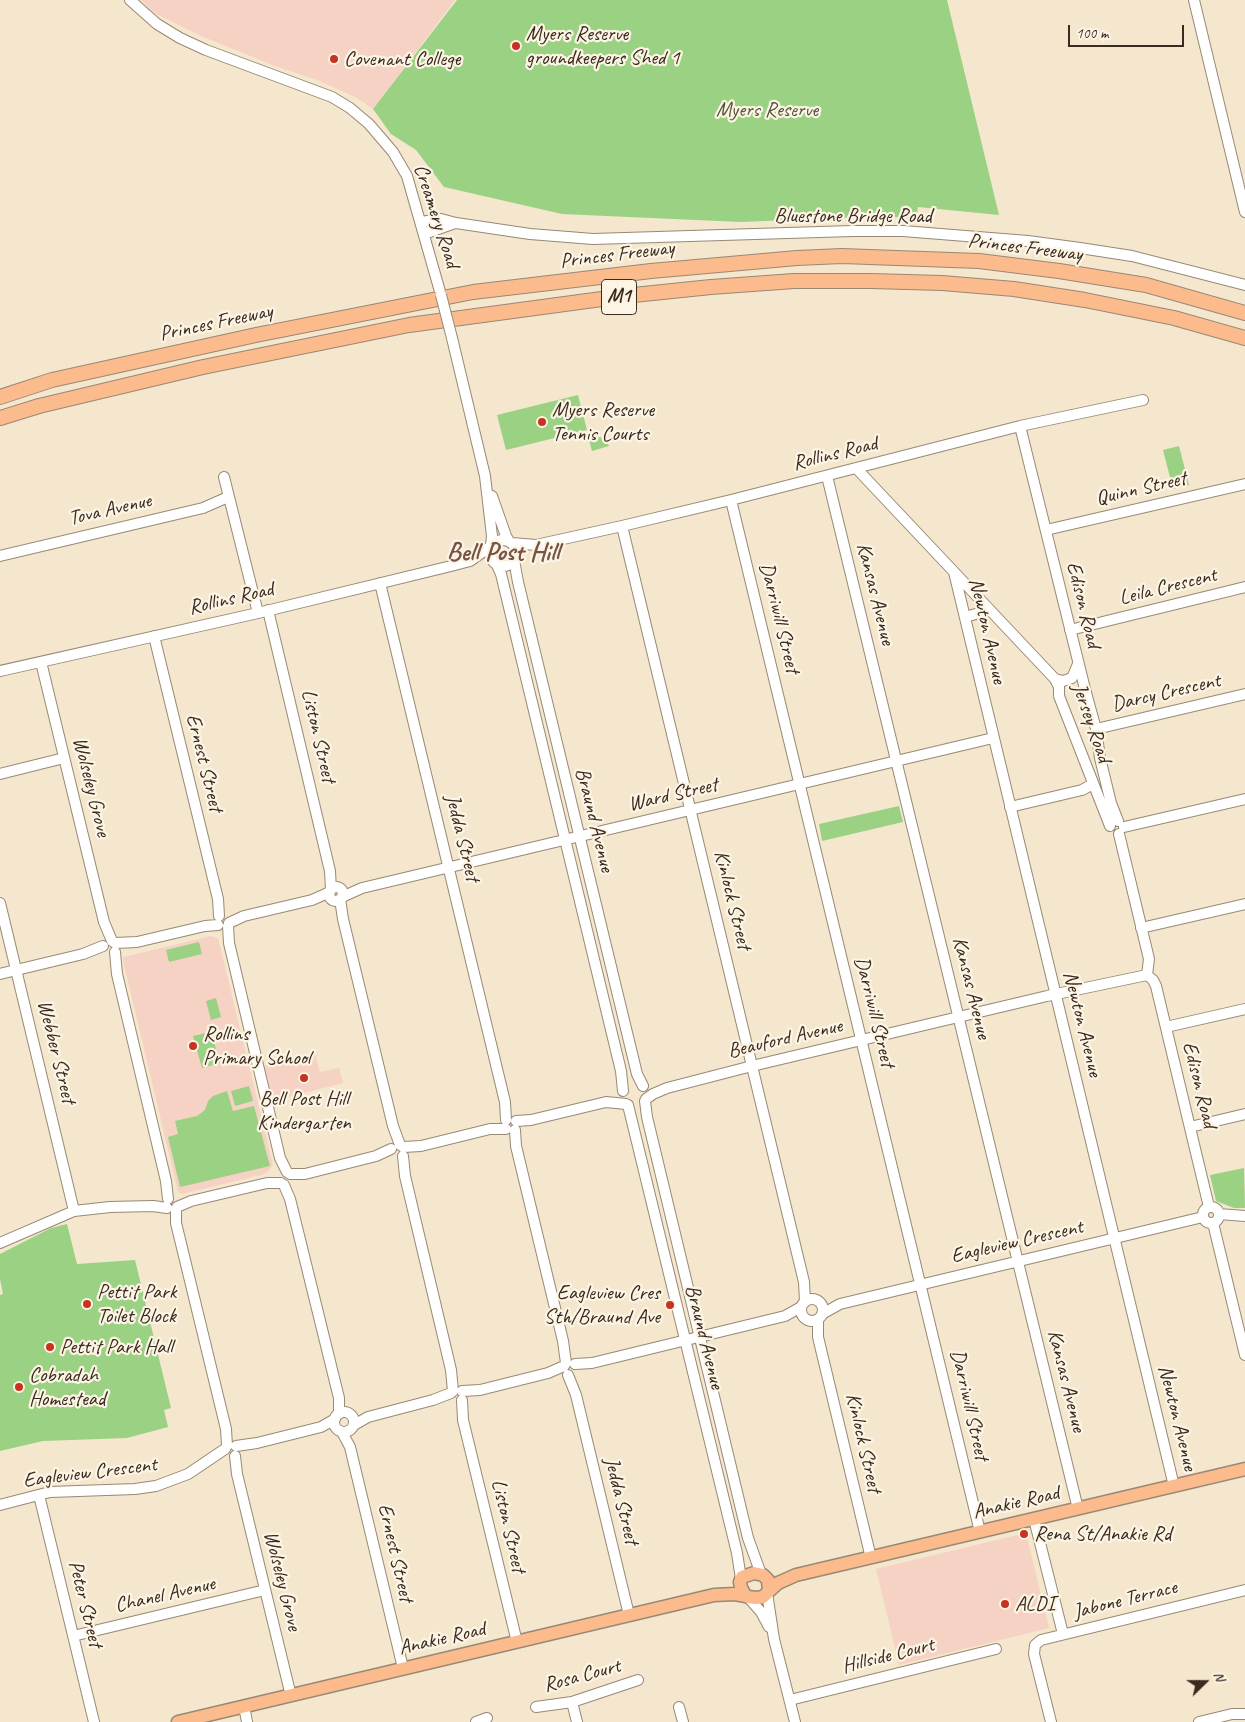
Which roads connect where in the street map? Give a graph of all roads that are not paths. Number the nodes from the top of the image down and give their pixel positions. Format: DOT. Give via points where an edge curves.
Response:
graph roads {
  1 [pos="130,0"];
  2 [pos="1194,0"];
  3 [pos="1245,212"];
  4 [pos="421,222"];
  5 [pos="456,223"];
  6 [pos="424,234"];
  7 [pos="1245,286"];
  8 [pos="1245,313"];
  9 [pos="1245,338"];
  10 [pos="52,380"];
  11 [pos="0,392"];
  12 [pos="0,397"];
  13 [pos="1143,400"];
  14 [pos="0,418"];
  15 [pos="1020,426"];
  16 [pos="856,468"];
  17 [pos="485,476"];
  18 [pos="827,476"];
  19 [pos="224,477"];
  20 [pos="1245,484"];
  21 [pos="228,497"];
  22 [pos="731,500"];
  23 [pos="622,526"];
  24 [pos="1046,530"];
  25 [pos="510,542"];
  26 [pos="491,545"];
  27 [pos="536,545"];
  28 [pos="0,556"];
  29 [pos="515,559"];
  30 [pos="470,561"];
  31 [pos="496,564"];
  32 [pos="954,572"];
  33 [pos="380,583"];
  34 [pos="1245,587"];
  35 [pos="990,610"];
  36 [pos="263,611"];
  37 [pos="965,617"];
  38 [pos="1070,630"];
  39 [pos="154,636"];
  40 [pos="41,662"];
  41 [pos="1078,664"];
  42 [pos="0,671"];
  43 [pos="1062,681"];
  44 [pos="1084,689"];
  45 [pos="1245,694"];
  46 [pos="1096,729"];
  47 [pos="993,738"];
  48 [pos="64,758"];
  49 [pos="896,761"];
  50 [pos="0,774"];
  51 [pos="800,784"];
  52 [pos="1093,784"];
  53 [pos="1245,799"];
  54 [pos="1010,807"];
  55 [pos="691,810"];
  56 [pos="1118,827"];
  57 [pos="579,836"];
  58 [pos="565,840"];
  59 [pos="449,867"];
  60 [pos="336,894"];
  61 [pos="0,903"];
  62 [pos="1245,904"];
  63 [pos="223,921"];
  64 [pos="1141,928"];
  65 [pos="110,948"];
  66 [pos="16,970"];
  67 [pos="0,974"];
  68 [pos="1146,975"];
  69 [pos="1055,994"];
  70 [pos="1245,1008"];
  71 [pos="959,1017"];
  72 [pos="1166,1027"];
  73 [pos="862,1040"];
  74 [pos="752,1066"];
  75 [pos="644,1087"];
  76 [pos="667,1088"];
  77 [pos="623,1091"];
  78 [pos="646,1100"];
  79 [pos="606,1102"];
  80 [pos="627,1105"];
  81 [pos="1245,1114"];
  82 [pos="511,1125"];
  83 [pos="1190,1127"];
  84 [pos="398,1152"];
  85 [pos="285,1178"];
  86 [pos="172,1204"];
  87 [pos="1209,1207"];
  88 [pos="74,1211"];
  89 [pos="1219,1214"];
  90 [pos="1245,1216"];
  91 [pos="1203,1217"];
  92 [pos="1213,1223"];
  93 [pos="1115,1238"];
  94 [pos="0,1243"];
  95 [pos="1018,1262"];
  96 [pos="921,1284"];
  97 [pos="812,1310"];
  98 [pos="1242,1325"];
  99 [pos="700,1338"];
  100 [pos="686,1341"];
  101 [pos="1245,1355"];
  102 [pos="570,1369"];
  103 [pos="457,1396"];
  104 [pos="345,1422"];
  105 [pos="232,1451"];
  106 [pos="1245,1469"];
  107 [pos="735,1484"];
  108 [pos="1174,1486"];
  109 [pos="721,1488"];
  110 [pos="39,1496"];
  111 [pos="0,1504"];
  112 [pos="1078,1509"];
  113 [pos="1034,1519"];
  114 [pos="980,1532"];
  115 [pos="872,1558"];
  116 [pos="762,1574"];
  117 [pos="796,1575"];
  118 [pos="741,1580"];
  119 [pos="265,1590"];
  120 [pos="1245,1590"];
  121 [pos="768,1593"];
  122 [pos="714,1595"];
  123 [pos="746,1596"];
  124 [pos="629,1615"];
  125 [pos="1062,1634"];
  126 [pos="74,1636"];
  127 [pos="774,1640"];
  128 [pos="517,1642"];
  129 [pos="996,1649"];
  130 [pos="404,1668"];
  131 [pos="638,1680"];
  132 [pos="291,1696"];
  133 [pos="790,1700"];
  134 [pos="572,1702"];
  135 [pos="244,1706"];
  136 [pos="536,1707"];
  137 [pos="679,1707"];
  138 [pos="1245,1714"];
  139 [pos="487,1718"];
  140 [pos="94,1722"];
  141 [pos="178,1722"];
  142 [pos="247,1722"];
  143 [pos="476,1722"];
  144 [pos="577,1722"];
  145 [pos="684,1722"];
  146 [pos="795,1722"];
  147 [pos="1051,1722"];
  148 [pos="1199,1722"];
  1 -- 4 [label="street, Creamery Road" via="156,24 180,38 306,86 350,108 396,156 409,183"];
  2 -- 3 [label="street"];
  4 -- 5 [label="street, Bluestone Bridge Road" via="439,219"];
  4 -- 6 [label="street, Creamery Road"];
  5 -- 6 [label="street, Bluestone Bridge Road"];
  5 -- 7 [label="street, Bluestone Bridge Road" via="593,239 903,231 1028,241 1132,256"];
  6 -- 17 [label="street, Creamery Road, bridge"];
  8 -- 10 [label="highway, Princes Freeway / M1" via="1146,285 979,261 852,256 797,258 472,292"];
  9 -- 14 [label="highway, Princes Freeway / M1" via="1148,312 1014,289 871,281 766,283 624,296 409,325 203,367"];
  10 -- 11 [label="highway"];
  10 -- 12 [label="highway, Princes Freeway / M1"];
  13 -- 15 [label="street, Rollins Road"];
  15 -- 16 [label="street, Rollins Road"];
  15 -- 24 [label="street, Edison Road"];
  16 -- 18 [label="street, Rollins Road"];
  16 -- 32 [label="street, Jersey Road"];
  17 -- 25 [label="street, Creamery Road"];
  17 -- 26 [label="street, Creamery Road"];
  18 -- 22 [label="street, Rollins Road"];
  18 -- 49 [label="street, Kansas Avenue"];
  19 -- 21 [label="street, Liston Street"];
  20 -- 24 [label="street, Quinn Street"];
  21 -- 28 [label="street, Tova Avenue" via="203,508"];
  21 -- 36 [label="street, Liston Street"];
  22 -- 23 [label="street, Rollins Road"];
  22 -- 51 [label="street, Darriwill Street"];
  23 -- 27 [label="street, Rollins Road"];
  23 -- 55 [label="street, Kinlock Street"];
  24 -- 38 [label="street, Edison Road"];
  25 -- 26 [label="street" via="501,540"];
  25 -- 27 [label="street, Rollins Road"];
  25 -- 29 [label="street" via="516,550"];
  26 -- 30 [label="street, Rollins Road"];
  26 -- 31 [label="street" via="489,556"];
  27 -- 29 [label="street, Rollins Road"];
  29 -- 31 [label="street" via="508,565"];
  29 -- 57 [label="street, Braund Avenue"];
  30 -- 31 [label="street, Rollins Road"];
  30 -- 33 [label="street, Rollins Road"];
  31 -- 58 [label="street, Braund Avenue"];
  32 -- 35 [label="street, Jersey Road"];
  32 -- 37 [label="street, Newton Avenue"];
  33 -- 36 [label="street, Rollins Road"];
  33 -- 59 [label="street, Jedda Street"];
  34 -- 38 [label="street, Leila Crescent"];
  35 -- 37 [label="street"];
  35 -- 43 [label="street, Jersey Road"];
  36 -- 39 [label="street, Rollins Road"];
  36 -- 60 [label="street, Liston Street"];
  37 -- 47 [label="street, Newton Avenue"];
  38 -- 41 [label="street, Edison Road"];
  39 -- 40 [label="street, Rollins Road"];
  39 -- 63 [label="street, Ernest Street"];
  40 -- 42 [label="street, Rollins Road"];
  40 -- 48 [label="street, Wolseley Grove"];
  41 -- 43 [label="street"];
  41 -- 44 [label="street, Edison Road"];
  43 -- 44 [label="street" via="1080,683"];
  43 -- 52 [label="street, Jersey Road" via="1059,696"];
  44 -- 46 [label="street, Edison Road"];
  45 -- 46 [label="street, Darcy Crescent"];
  46 -- 56 [label="street, Edison Road"];
  47 -- 49 [label="street, Ward Street"];
  47 -- 54 [label="street, Newton Avenue"];
  48 -- 50 [label="street"];
  48 -- 65 [label="street, Wolseley Grove"];
  49 -- 51 [label="street, Ward Street"];
  49 -- 71 [label="street, Kansas Avenue"];
  51 -- 55 [label="street, Ward Street"];
  51 -- 73 [label="street, Darriwill Street"];
  52 -- 54 [label="street" via="1082,790"];
  52 -- 56 [label="street, Jersey Road"];
  53 -- 56 [label="street"];
  54 -- 69 [label="street, Newton Avenue"];
  55 -- 57 [label="street, Ward Street"];
  55 -- 74 [label="street, Kinlock Street"];
  56 -- 64 [label="street, Edison Road"];
  57 -- 58 [label="street, Ward Street"];
  57 -- 75 [label="street, Braund Avenue" via="637,1074"];
  58 -- 59 [label="street, Ward Street"];
  58 -- 77 [label="street, Braund Avenue" via="621,1071"];
  59 -- 60 [label="street, Ward Street"];
  59 -- 82 [label="street, Jedda Street"];
  60 -- 63 [label="street, Ward Street"];
  60 -- 84 [label="street, Liston Street"];
  61 -- 66 [label="street, Webber Street"];
  62 -- 64 [label="street"];
  63 -- 65 [label="street, Ward Street"];
  63 -- 85 [label="street, Ernest Street"];
  64 -- 68 [label="street, Edison Road" via="1149,959"];
  65 -- 66 [label="street, Ward Street"];
  65 -- 86 [label="street, Wolseley Grove"];
  66 -- 67 [label="street, Ward Street"];
  66 -- 88 [label="street, Webber Street"];
  68 -- 69 [label="street, Beauford Avenue"];
  68 -- 72 [label="street, Edison Road" via="1156,986"];
  69 -- 71 [label="street, Beauford Avenue"];
  69 -- 93 [label="street, Newton Avenue"];
  70 -- 72 [label="street"];
  71 -- 73 [label="street, Beauford Avenue"];
  71 -- 95 [label="street, Kansas Avenue"];
  72 -- 83 [label="street, Edison Road"];
  73 -- 74 [label="street, Beauford Avenue"];
  73 -- 96 [label="street, Darriwill Street"];
  74 -- 76 [label="street, Beauford Avenue"];
  74 -- 97 [label="street, Kinlock Street"];
  75 -- 76 [label="street, Beauford Avenue"];
  75 -- 77 [label="street" via="632,1086"];
  75 -- 78 [label="street" via="648,1093"];
  76 -- 78 [label="street, Beauford Avenue"];
  77 -- 79 [label="street"];
  77 -- 80 [label="street" via="621,1099"];
  78 -- 80 [label="street"];
  78 -- 99 [label="street, Braund Avenue" via="647,1117"];
  79 -- 80 [label="street"];
  79 -- 82 [label="street"];
  80 -- 100 [label="street, Braund Avenue"];
  81 -- 83 [label="street"];
  82 -- 84 [label="street"];
  82 -- 102 [label="street, Jedda Street"];
  83 -- 87 [label="street, Edison Road"];
  84 -- 85 [label="street"];
  84 -- 103 [label="street, Liston Street"];
  85 -- 86 [label="street"];
  85 -- 104 [label="street, Ernest Street"];
  86 -- 88 [label="street"];
  86 -- 105 [label="street, Wolseley Grove"];
  87 -- 89 [label="street"];
  87 -- 91 [label="street" via="1203,1212"];
  88 -- 94 [label="street"];
  89 -- 90 [label="street"];
  89 -- 92 [label="street"];
  91 -- 92 [label="street"];
  91 -- 93 [label="street, Eagleview Crescent"];
  92 -- 98 [label="street"];
  93 -- 95 [label="street, Eagleview Crescent"];
  93 -- 108 [label="street, Newton Avenue"];
  95 -- 96 [label="street, Eagleview Crescent"];
  95 -- 112 [label="street, Kansas Avenue"];
  96 -- 97 [label="street, Eagleview Crescent"];
  96 -- 114 [label="street, Darriwill Street"];
  97 -- 99 [label="street, Eagleview Crescent"];
  97 -- 115 [label="street, Kinlock Street"];
  98 -- 101 [label="street"];
  99 -- 100 [label="street, Eagleview Crescent"];
  99 -- 107 [label="street, Braund Avenue"];
  100 -- 102 [label="street, Eagleview Crescent"];
  100 -- 109 [label="street, Braund Avenue"];
  102 -- 103 [label="street, Eagleview Crescent"];
  102 -- 124 [label="street, Jedda Street"];
  103 -- 104 [label="street, Eagleview Crescent"];
  103 -- 128 [label="street, Liston Street"];
  104 -- 105 [label="street, Eagleview Crescent"];
  104 -- 130 [label="street, Ernest Street"];
  105 -- 110 [label="street, Eagleview Crescent" via="156,1486 66,1491"];
  105 -- 119 [label="street, Wolseley Grove"];
  106 -- 108 [label="main road, Anakie Road"];
  107 -- 109 [label="street"];
  107 -- 116 [label="street, Braund Avenue" via="748,1538"];
  108 -- 112 [label="main road, Anakie Road"];
  109 -- 118 [label="street, Braund Avenue"];
  110 -- 111 [label="street, Eagleview Crescent"];
  110 -- 126 [label="street, Peter Street"];
  112 -- 113 [label="main road, Anakie Road"];
  113 -- 114 [label="main road, Anakie Road"];
  113 -- 125 [label="street"];
  114 -- 115 [label="main road, Anakie Road"];
  115 -- 117 [label="main road, Anakie Road"];
  116 -- 117 [label="main road, Anakie Road"];
  116 -- 118 [label="main road" via="748,1574"];
  116 -- 121 [label="main road" via="769,1582"];
  117 -- 121 [label="main road, Anakie Road" via="778,1583"];
  118 -- 122 [label="main road, Anakie Road"];
  118 -- 123 [label="main road"];
  119 -- 126 [label="street, Chanel Avenue"];
  119 -- 132 [label="street, Wolseley Grove"];
  120 -- 125 [label="street, Jabone Terrace"];
  121 -- 123 [label="main road" via="760,1598"];
  121 -- 127 [label="street"];
  122 -- 123 [label="main road, Anakie Road"];
  122 -- 124 [label="main road, Anakie Road"];
  123 -- 127 [label="street" via="763,1615"];
  124 -- 128 [label="main road, Anakie Road"];
  125 -- 147 [label="street, Jabone Terrace" via="1035,1645 1034,1654"];
  126 -- 140 [label="street, Peter Street"];
  127 -- 133 [label="street"];
  128 -- 130 [label="main road, Anakie Road"];
  129 -- 133 [label="street, Hillside Court"];
  130 -- 132 [label="main road, Anakie Road"];
  131 -- 134 [label="street, Rosa Court"];
  132 -- 135 [label="main road, Anakie Road"];
  133 -- 146 [label="street"];
  134 -- 136 [label="street, Rosa Court"];
  134 -- 144 [label="street"];
  135 -- 141 [label="main road, Anakie Road"];
  135 -- 142 [label="street"];
  137 -- 145 [label="street"];
  138 -- 148 [label="street"];
  139 -- 143 [label="street"];
}
